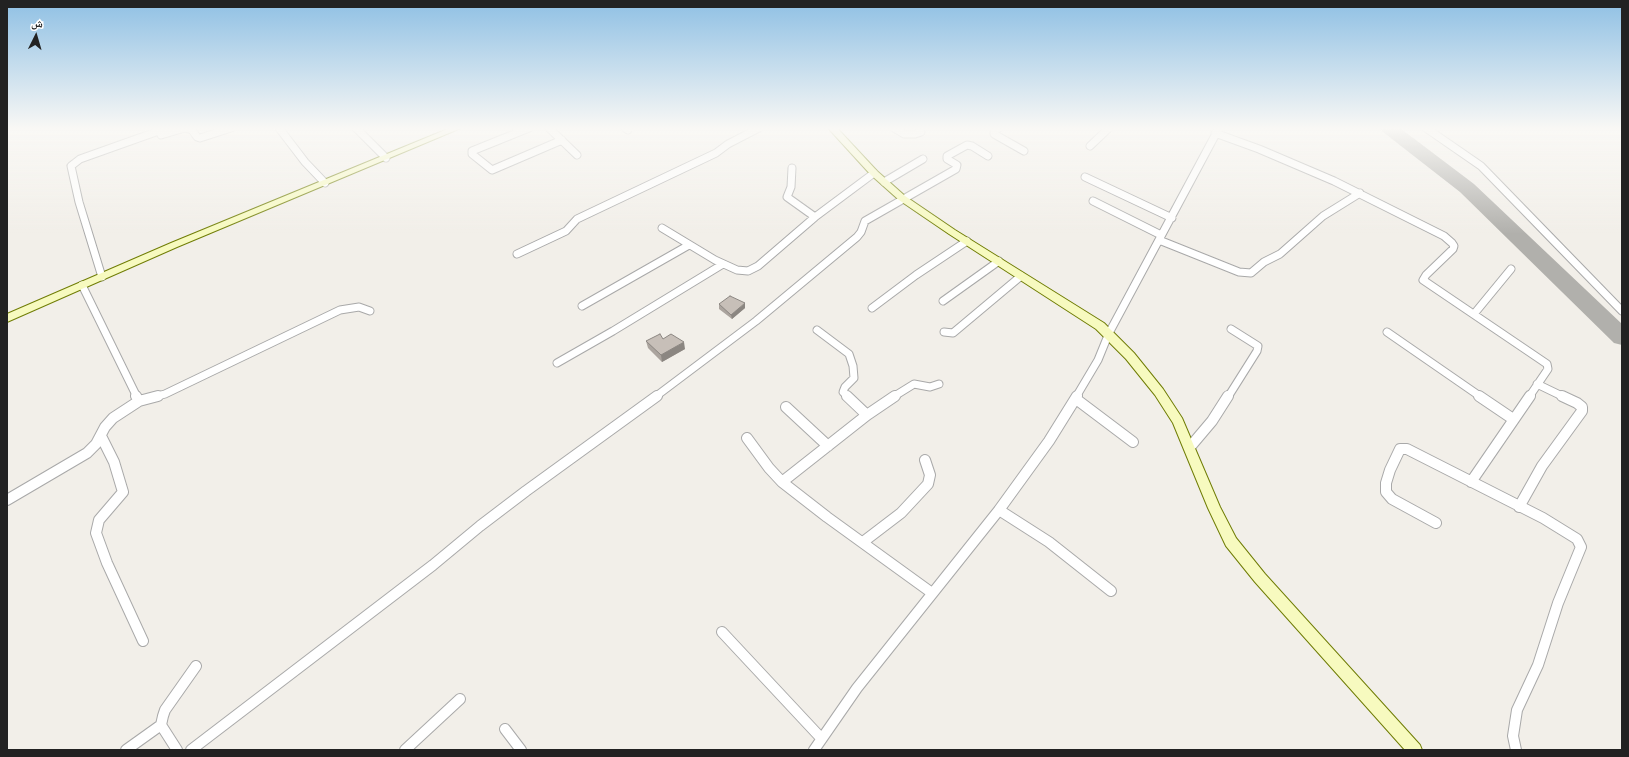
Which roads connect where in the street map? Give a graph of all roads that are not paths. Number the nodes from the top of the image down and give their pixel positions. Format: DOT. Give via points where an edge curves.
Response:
graph roads {
  1 [pos="74,163"];
  2 [pos="306,163"];
  3 [pos="373,163"];
  4 [pos="483,163"];
  5 [pos="508,163"];
  6 [pos="695,163"];
  7 [pos="865,163"];
  8 [pos="916,163"];
  9 [pos="954,163"];
  10 [pos="1200,163"];
  11 [pos="1292,163"];
  12 [pos="1477,163"];
  13 [pos="792,168"];
  14 [pos="874,173"];
  15 [pos="1085,177"];
  16 [pos="884,182"];
  17 [pos="325,183"];
  18 [pos="1360,193"];
  19 [pos="902,198"];
  20 [pos="1093,201"];
  21 [pos="816,217"];
  22 [pos="1172,218"];
  23 [pos="662,228"];
  24 [pos="1160,238"];
  25 [pos="967,241"];
  26 [pos="689,245"];
  27 [pos="517,254"];
  28 [pos="999,261"];
  29 [pos="723,264"];
  30 [pos="1511,269"];
  31 [pos="1021,276"];
  32 [pos="102,277"];
  33 [pos="82,285"];
  34 [pos="943,301"];
  35 [pos="582,306"];
  36 [pos="872,308"];
  37 [pos="370,311"];
  38 [pos="1622,311"];
  39 [pos="1474,314"];
  40 [pos="7,318"];
  41 [pos="1232,329"];
  42 [pos="817,330"];
  43 [pos="944,332"];
  44 [pos="1387,332"];
  45 [pos="1109,334"];
  46 [pos="557,363"];
  47 [pos="939,384"];
  48 [pos="1538,384"];
  49 [pos="1076,399"];
  50 [pos="139,401"];
  51 [pos="786,407"];
  52 [pos="867,415"];
  53 [pos="1513,419"];
  54 [pos="101,436"];
  55 [pos="747,438"];
  56 [pos="1133,442"];
  57 [pos="828,446"];
  58 [pos="1190,447"];
  59 [pos="925,460"];
  60 [pos="782,482"];
  61 [pos="1471,482"];
  62 [pos="7,500"];
  63 [pos="1519,507"];
  64 [pos="999,510"];
  65 [pos="1436,523"];
  66 [pos="863,542"];
  67 [pos="1111,591"];
  68 [pos="932,593"];
  69 [pos="722,632"];
  70 [pos="143,641"];
  71 [pos="196,666"];
  72 [pos="460,699"];
  73 [pos="161,725"];
  74 [pos="505,729"];
  75 [pos="821,738"];
  76 [pos="126,750"];
  77 [pos="177,750"];
  78 [pos="191,750"];
  79 [pos="405,750"];
  80 [pos="521,750"];
  81 [pos="814,750"];
  82 [pos="1415,750"];
  83 [pos="1516,750"];
  1 -- 32 [label="street" via="71,166 78,196"];
  2 -- 17 [label="street"];
  3 -- 17 [label="street"];
  4 -- 5 [label="street" via="492,170"];
  6 -- 27 [label="street" via="577,219 566,231"];
  7 -- 14 [label="street"];
  8 -- 16 [label="street"];
  9 -- 19 [label="street" via="956,169"];
  10 -- 22 [label="street"];
  11 -- 18 [label="street"];
  12 -- 38 [label="street"];
  13 -- 21 [label="street" via="791,187 787,197"];
  14 -- 16 [label="street"];
  14 -- 21 [label="street"];
  15 -- 22 [label="street"];
  16 -- 19 [label="street"];
  17 -- 32 [label="street"];
  18 -- 24 [label="street" via="1323,216 1280,254 1250,273 1239,272"];
  18 -- 39 [label="street" via="1450,240 1454,246 1453,250 1423,280"];
  19 -- 25 [label="street"];
  19 -- 78 [label="street" via="865,220 857,237 756,320 480,526 433,565"];
  20 -- 24 [label="street"];
  21 -- 29 [label="street" via="753,269 742,271"];
  22 -- 24 [label="street"];
  23 -- 26 [label="street"];
  24 -- 45 [label="street"];
  25 -- 28 [label="street"];
  25 -- 36 [label="street" via="916,274"];
  26 -- 29 [label="street"];
  26 -- 35 [label="street"];
  28 -- 31 [label="street"];
  28 -- 34 [label="street"];
  29 -- 46 [label="street" via="620,328"];
  30 -- 39 [label="street"];
  31 -- 43 [label="street" via="953,333"];
  31 -- 45 [label="street"];
  32 -- 33 [label="street"];
  33 -- 40 [label="street"];
  33 -- 50 [label="street"];
  37 -- 50 [label="street" via="351,307 328,314 165,394"];
  39 -- 48 [label="street" via="1544,361 1548,369"];
  41 -- 58 [label="street" via="1258,346 1257,351 1212,421"];
  42 -- 52 [label="street" via="849,354 854,378 843,392"];
  44 -- 53 [label="street"];
  45 -- 49 [label="street"];
  45 -- 58 [label="street" via="1168,404"];
  47 -- 52 [label="street" via="930,387 911,385"];
  48 -- 53 [label="street"];
  48 -- 63 [label="street" via="1577,403 1582,407 1582,411 1542,466"];
  49 -- 56 [label="street"];
  49 -- 64 [label="street" via="1050,441"];
  50 -- 54 [label="street" via="113,418"];
  51 -- 57 [label="street"];
  52 -- 57 [label="street"];
  53 -- 61 [label="street"];
  54 -- 62 [label="street" via="87,453"];
  54 -- 70 [label="street" via="123,488 120,496 99,520 96,533"];
  55 -- 60 [label="street" via="773,474"];
  57 -- 60 [label="street"];
  58 -- 82 [label="street" via="1231,542"];
  59 -- 66 [label="street" via="930,475 928,484 901,513"];
  60 -- 66 [label="street"];
  61 -- 63 [label="street"];
  61 -- 65 [label="street" via="1407,449 1400,449 1390,470 1386,492 1392,499"];
  63 -- 83 [label="street" via="1566,531 1577,539 1580,547 1538,665 1518,710 1513,736"];
  64 -- 67 [label="street" via="1049,542"];
  64 -- 68 [label="street"];
  66 -- 68 [label="street"];
  68 -- 75 [label="street"];
  69 -- 75 [label="street"];
  71 -- 73 [label="street" via="165,710"];
  72 -- 79 [label="street"];
  73 -- 76 [label="street"];
  73 -- 77 [label="street"];
  74 -- 80 [label="street"];
  75 -- 81 [label="street"];
}
